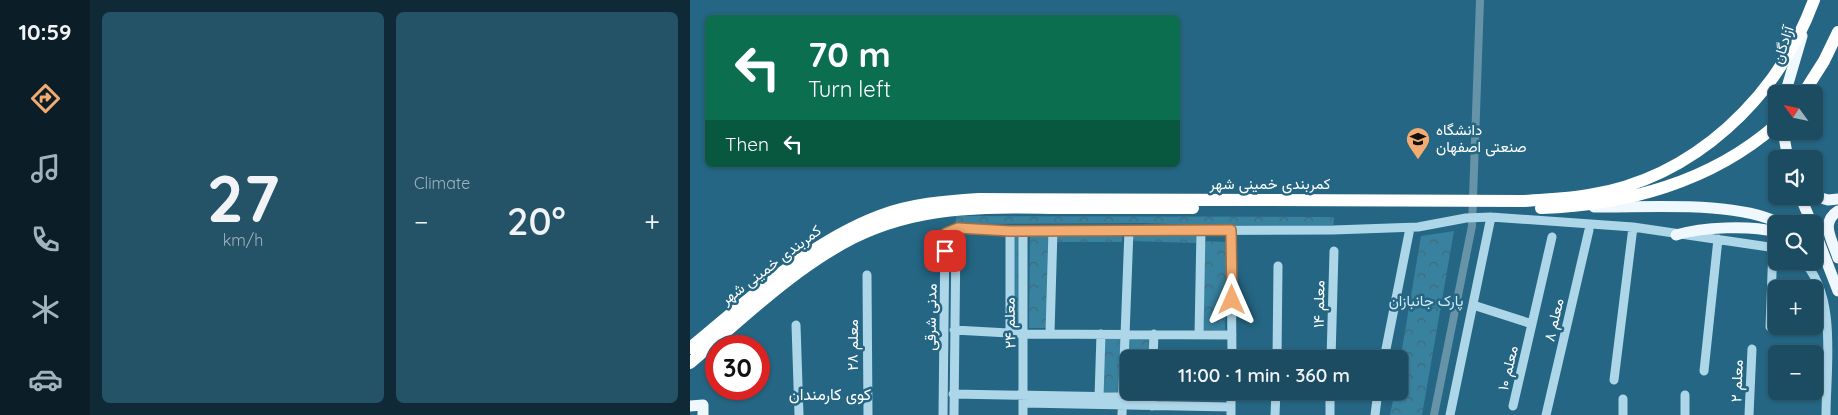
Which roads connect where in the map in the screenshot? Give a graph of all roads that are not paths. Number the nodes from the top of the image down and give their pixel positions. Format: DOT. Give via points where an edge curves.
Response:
graph roads {
  1 [pos="1813,3"];
  2 [pos="1838,32"];
  3 [pos="1787,85"];
  4 [pos="1809,85"];
  5 [pos="1768,132"];
  6 [pos="1823,199"];
  7 [pos="1838,199"];
  8 [pos="1426,204"];
  9 [pos="1569,207"];
  10 [pos="1485,211"];
  11 [pos="1838,211"];
  12 [pos="1768,219"];
  13 [pos="1633,227"];
  14 [pos="1410,228"];
  15 [pos="951,230"];
  16 [pos="1022,230"];
  17 [pos="1054,230"];
  18 [pos="1128,230"];
  19 [pos="1201,230"];
  20 [pos="1231,230"];
  21 [pos="1589,230"];
  22 [pos="1768,230"];
  23 [pos="1010,231"];
  24 [pos="1676,234"];
  25 [pos="1552,237"];
  26 [pos="1718,238"];
  27 [pos="1823,243"];
  28 [pos="1768,246"];
  29 [pos="1334,251"];
  30 [pos="1833,259"];
  31 [pos="1278,266"];
  32 [pos="1809,270"];
  33 [pos="867,275"];
  34 [pos="1838,291"];
  35 [pos="1473,305"];
  36 [pos="1532,324"];
  37 [pos="796,325"];
  38 [pos="954,330"];
  39 [pos="1010,333"];
  40 [pos="1050,333"];
  41 [pos="1025,334"];
  42 [pos="1101,334"];
  43 [pos="1124,334"];
  44 [pos="1154,334"];
  45 [pos="1199,335"];
  46 [pos="1232,335"];
  47 [pos="690,348"];
  48 [pos="1752,349"];
  49 [pos="1153,350"];
  50 [pos="1232,350"];
  51 [pos="1276,350"];
  52 [pos="1331,350"];
  53 [pos="1386,350"];
  54 [pos="690,363"];
  55 [pos="1704,370"];
  56 [pos="1614,380"];
  57 [pos="954,394"];
  58 [pos="1685,395"];
  59 [pos="1099,397"];
  60 [pos="1024,399"];
  61 [pos="1623,399"];
  62 [pos="1152,400"];
  63 [pos="1276,400"];
  64 [pos="1330,400"];
  65 [pos="1377,400"];
  66 [pos="1123,401"];
  67 [pos="690,406"];
  68 [pos="1152,406"];
  69 [pos="1514,406"];
  70 [pos="1198,411"];
  71 [pos="1231,411"];
  72 [pos="703,415"];
  73 [pos="799,415"];
  74 [pos="868,415"];
  75 [pos="943,415"];
  76 [pos="954,415"];
  77 [pos="1023,415"];
  78 [pos="1122,415"];
  79 [pos="1275,415"];
  80 [pos="1330,415"];
  81 [pos="1375,415"];
  82 [pos="1450,415"];
  83 [pos="1546,415"];
  84 [pos="1623,415"];
  85 [pos="1685,415"];
  86 [pos="1749,415"];
  87 [pos="1826,415"];
  1 -- 3 [label="main road, آزادگان"];
  1 -- 10 [label="highway, کمربندی خمینی شهر" via="1777,74 1740,116 1693,155 1634,184 1590,195 1524,201"];
  2 -- 4 [label="highway"];
  5 -- 9 [label="highway, کمربندی خمینی شهر" via="1737,156 1688,181"];
  6 -- 7 [label="main road"];
  8 -- 10 [label="highway, کمربندی خمینی شهر"];
  8 -- 47 [label="highway, کمربندی خمینی شهر" via="988,198 910,207 879,216 823,243"];
  8 -- 54 [label="highway, کمربندی خمینی شهر" via="978,207 924,214 885,224 830,251"];
  9 -- 10 [label="highway, کمربندی خمینی شهر"];
  9 -- 12 [label="main road" via="1729,209"];
  10 -- 13 [label="street"];
  10 -- 14 [label="street" via="1466,218"];
  10 -- 35 [label="street"];
  11 -- 30 [label="main road" via="1832,216 1828,230"];
  13 -- 24 [label="street"];
  13 -- 56 [label="street"];
  14 -- 20 [label="street"];
  14 -- 53 [label="street"];
  15 -- 23 [label="street"];
  15 -- 38 [label="street, مدنی شرقی" via="956,236"];
  15 -- 75 [label="street, مدنی شرقی" via="946,233"];
  16 -- 17 [label="street"];
  16 -- 23 [label="street"];
  16 -- 41 [label="street, معلم ۲۴"];
  17 -- 18 [label="street"];
  17 -- 40 [label="street"];
  18 -- 19 [label="street"];
  18 -- 43 [label="street"];
  19 -- 20 [label="street"];
  19 -- 45 [label="street"];
  20 -- 46 [label="street"];
  21 -- 83 [label="street, معلم ۸"];
  22 -- 24 [label="main road" via="1743,227"];
  23 -- 39 [label="street"];
  24 -- 26 [label="street"];
  25 -- 36 [label="street, معلم ۱۰"];
  26 -- 28 [label="street"];
  26 -- 55 [label="street"];
  27 -- 30 [label="main road"];
  29 -- 52 [label="street, معلم ۱۴"];
  30 -- 34 [label="main road"];
  31 -- 51 [label="street"];
  32 -- 87 [label="street" via="1820,286 1826,315"];
  33 -- 74 [label="street, معلم ۲۸"];
  35 -- 36 [label="street"];
  35 -- 82 [label="street"];
  36 -- 69 [label="street, معلم ۱۰"];
  37 -- 73 [label="street"];
  38 -- 39 [label="street"];
  38 -- 57 [label="street, مدنی شرقی"];
  39 -- 41 [label="street"];
  40 -- 41 [label="street"];
  40 -- 42 [label="street"];
  41 -- 60 [label="street, معلم ۲۴"];
  42 -- 43 [label="street"];
  42 -- 59 [label="street"];
  43 -- 44 [label="street"];
  43 -- 66 [label="street"];
  44 -- 45 [label="street"];
  44 -- 49 [label="street"];
  45 -- 46 [label="street"];
  46 -- 50 [label="street"];
  48 -- 86 [label="street, معلم ۲"];
  57 -- 60 [label="street"];
  57 -- 76 [label="street, مدنی شرقی"];
  58 -- 85 [label="street"];
  59 -- 60 [label="street"];
  59 -- 66 [label="street"];
  60 -- 66 [label="street"];
  60 -- 77 [label="street, معلم ۲۴"];
  61 -- 84 [label="street"];
  62 -- 68 [label="street"];
  63 -- 79 [label="street"];
  64 -- 80 [label="street"];
  65 -- 81 [label="street"];
  66 -- 68 [label="street"];
  66 -- 78 [label="street"];
  67 -- 72 [label="main road" via="703,406"];
  68 -- 70 [label="street"];
  70 -- 71 [label="street"];
}
